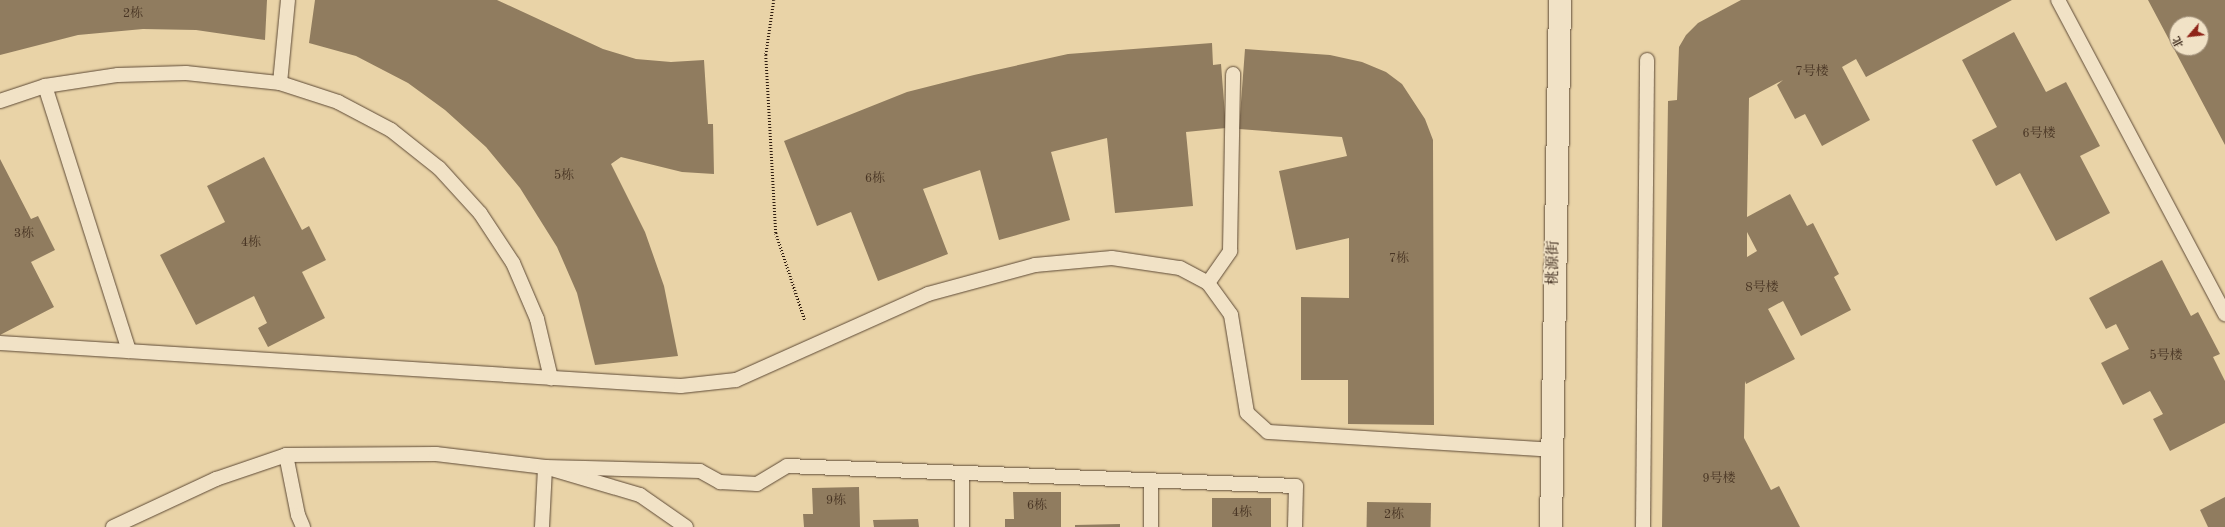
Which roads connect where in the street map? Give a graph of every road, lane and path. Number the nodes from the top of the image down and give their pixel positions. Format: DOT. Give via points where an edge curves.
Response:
graph roads {
  1 [pos="288,0"];
  2 [pos="774,0"];
  3 [pos="1560,0"];
  4 [pos="2058,0"];
  5 [pos="1647,60"];
  6 [pos="1233,74"];
  7 [pos="280,83"];
  8 [pos="45,86"];
  9 [pos="0,101"];
  10 [pos="1208,283"];
  11 [pos="2225,314"];
  12 [pos="0,343"];
  13 [pos="813,345"];
  14 [pos="129,351"];
  15 [pos="551,378"];
  16 [pos="1552,450"];
  17 [pos="286,455"];
  18 [pos="545,467"];
  19 [pos="962,473"];
  20 [pos="1151,481"];
  21 [pos="114,527"];
  22 [pos="304,527"];
  23 [pos="542,527"];
  24 [pos="686,527"];
  25 [pos="962,527"];
  26 [pos="1151,527"];
  27 [pos="1295,527"];
  28 [pos="1551,527"];
  29 [pos="1643,527"];
  1 -- 7 [label="lane"];
  2 -- 13 [label="path" via="766,55 776,233"];
  3 -- 16 [label="main road, 桃源街"];
  4 -- 11 [label="lane"];
  5 -- 29 [label="lane"];
  6 -- 10 [label="lane" via="1230,251"];
  7 -- 8 [label="lane" via="186,73 118,75"];
  7 -- 15 [label="lane" via="338,102 391,130 439,168 480,213 513,263 537,319"];
  8 -- 9 [label="lane"];
  8 -- 14 [label="lane"];
  10 -- 13 [label="lane" via="1180,268 1112,258 1035,265 928,294"];
  10 -- 16 [label="lane" via="1231,315 1247,413 1268,432"];
  12 -- 14 [label="lane"];
  13 -- 15 [label="lane" via="728,380 681,386"];
  14 -- 15 [label="lane"];
  16 -- 28 [label="main road, 桃源街"];
  17 -- 18 [label="lane" via="436,454"];
  17 -- 21 [label="lane" via="216,479"];
  17 -- 22 [label="lane" via="298,515"];
  18 -- 19 [label="lane" via="700,471 720,482 757,484 787,466"];
  18 -- 23 [label="lane"];
  18 -- 24 [label="lane" via="640,495"];
  19 -- 20 [label="lane"];
  19 -- 25 [label="lane"];
  20 -- 26 [label="lane"];
  20 -- 27 [label="lane" via="1296,486"];
}
